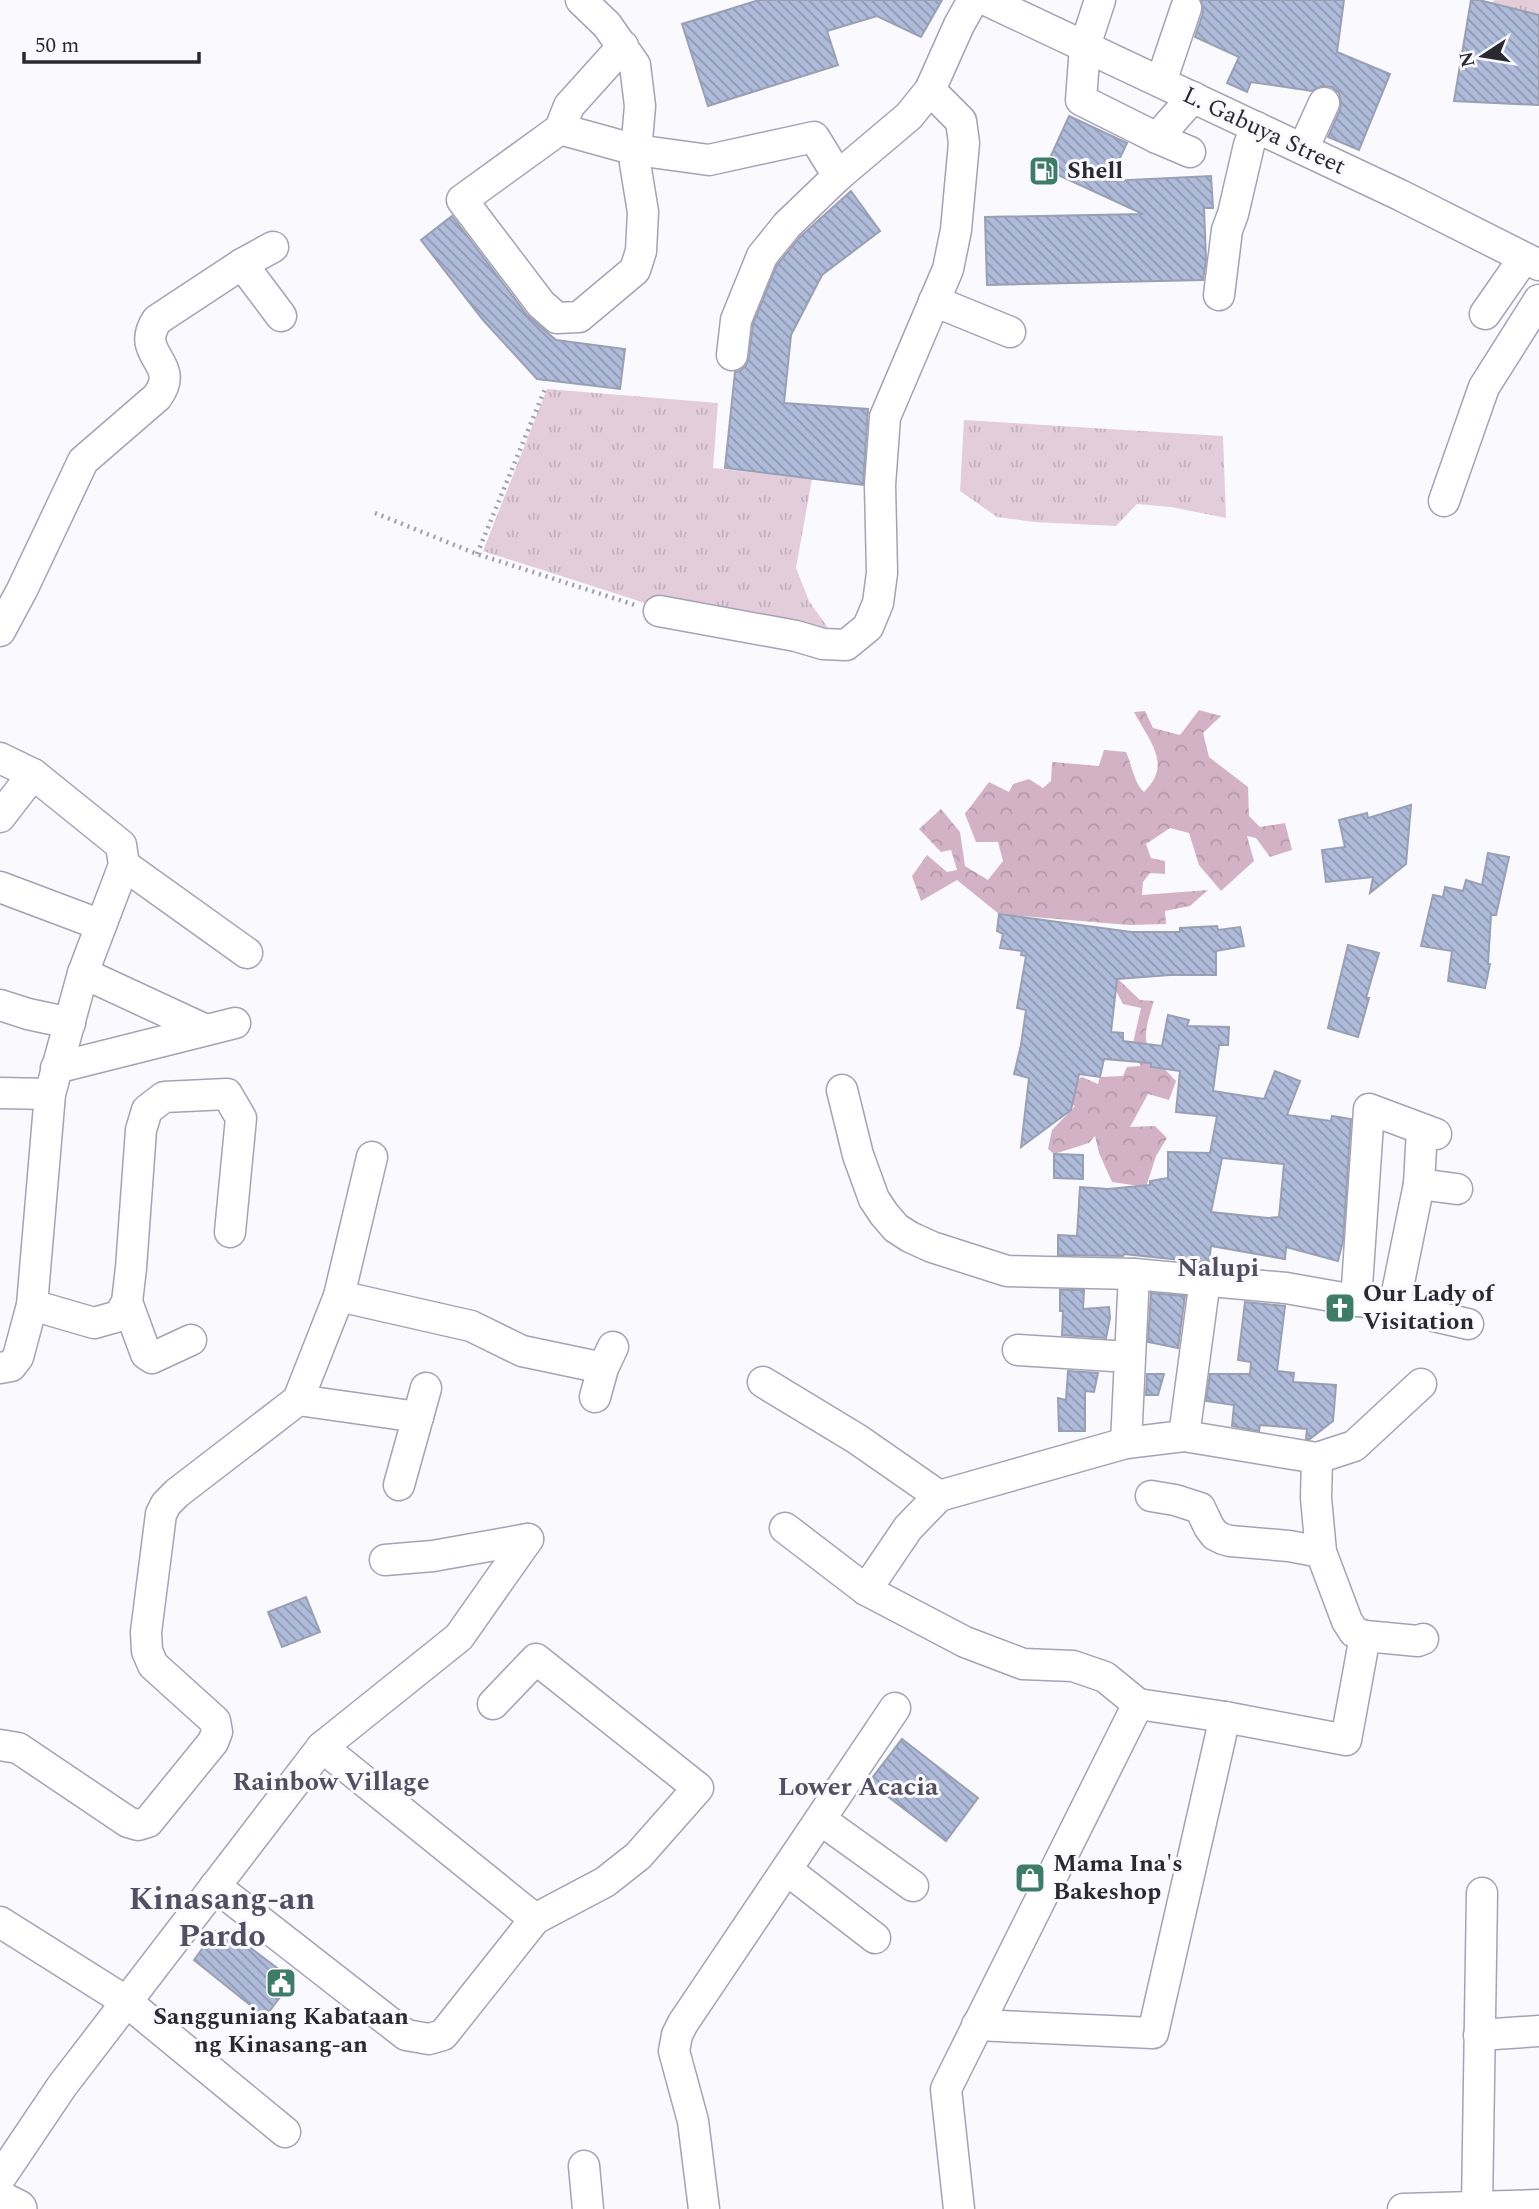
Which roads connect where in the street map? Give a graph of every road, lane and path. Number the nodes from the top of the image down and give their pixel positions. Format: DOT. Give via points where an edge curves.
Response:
graph roads {
  1 [pos="581,0"];
  2 [pos="973,0"];
  3 [pos="986,0"];
  4 [pos="1100,0"];
  5 [pos="1186,8"];
  6 [pos="624,46"];
  7 [pos="1085,46"];
  8 [pos="1161,82"];
  9 [pos="930,90"];
  10 [pos="1193,97"];
  11 [pos="1315,100"];
  12 [pos="1256,127"];
  13 [pos="560,129"];
  14 [pos="1157,138"];
  15 [pos="1295,146"];
  16 [pos="636,150"];
  17 [pos="1191,152"];
  18 [pos="838,176"];
  19 [pos="273,247"];
  20 [pos="1532,262"];
  21 [pos="242,264"];
  22 [pos="1219,295"];
  23 [pos="1539,300"];
  24 [pos="934,301"];
  25 [pos="1485,314"];
  26 [pos="281,316"];
  27 [pos="1010,332"];
  28 [pos="732,355"];
  29 [pos="545,389"];
  30 [pos="1444,501"];
  31 [pos="375,513"];
  32 [pos="477,554"];
  33 [pos="659,611"];
  34 [pos="0,631"];
  35 [pos="0,758"];
  36 [pos="33,774"];
  37 [pos="0,817"];
  38 [pos="124,865"];
  39 [pos="0,887"];
  40 [pos="101,925"];
  41 [pos="247,953"];
  42 [pos="83,972"];
  43 [pos="0,1005"];
  44 [pos="70,1023"];
  45 [pos="235,1023"];
  46 [pos="206,1030"];
  47 [pos="53,1081"];
  48 [pos="842,1090"];
  49 [pos="0,1093"];
  50 [pos="372,1157"];
  51 [pos="1419,1184"];
  52 [pos="1457,1189"];
  53 [pos="230,1232"];
  54 [pos="1134,1274"];
  55 [pos="1205,1280"];
  56 [pos="339,1296"];
  57 [pos="1356,1301"];
  58 [pos="127,1302"];
  59 [pos="32,1305"];
  60 [pos="1394,1307"];
  61 [pos="1468,1324"];
  62 [pos="191,1340"];
  63 [pos="1018,1350"];
  64 [pos="1129,1357"];
  65 [pos="0,1368"];
  66 [pos="763,1382"];
  67 [pos="1421,1384"];
  68 [pos="426,1388"];
  69 [pos="595,1397"];
  70 [pos="298,1400"];
  71 [pos="418,1417"];
  72 [pos="1184,1436"];
  73 [pos="1126,1443"];
  74 [pos="1317,1458"];
  75 [pos="399,1485"];
  76 [pos="939,1496"];
  77 [pos="1151,1496"];
  78 [pos="785,1528"];
  79 [pos="1321,1552"];
  80 [pos="384,1560"];
  81 [pos="866,1590"];
  82 [pos="1365,1636"];
  83 [pos="1423,1639"];
  84 [pos="492,1704"];
  85 [pos="1138,1704"];
  86 [pos="895,1708"];
  87 [pos="1226,1717"];
  88 [pos="0,1745"];
  89 [pos="322,1747"];
  90 [pos="821,1820"];
  91 [pos="787,1870"];
  92 [pos="215,1886"];
  93 [pos="913,1886"];
  94 [pos="1482,1893"];
  95 [pos="535,1919"];
  96 [pos="0,1922"];
  97 [pos="875,1938"];
  98 [pos="127,2002"];
  99 [pos="977,2025"];
  100 [pos="1539,2031"];
  101 [pos="1479,2035"];
  102 [pos="285,2132"];
  103 [pos="584,2166"];
  104 [pos="0,2178"];
  105 [pos="0,2200"];
  106 [pos="1477,2207"];
  107 [pos="1535,2207"];
  108 [pos="18,2209"];
  109 [pos="588,2209"];
  110 [pos="704,2209"];
  111 [pos="959,2209"];
  112 [pos="1403,2209"];
  1 -- 6 [label="street"];
  2 -- 9 [label="street"];
  3 -- 7 [label="street, L. Gabuya Street"];
  4 -- 7 [label="street"];
  5 -- 8 [label="street"];
  6 -- 13 [label="street" via="569,106"];
  6 -- 16 [label="street" via="635,65 640,106"];
  7 -- 8 [label="street, L. Gabuya Street"];
  7 -- 14 [label="street" via="1081,100"];
  8 -- 10 [label="street, L. Gabuya Street"];
  9 -- 18 [label="street" via="909,116"];
  9 -- 24 [label="street" via="961,121 964,143 956,230 948,270"];
  10 -- 12 [label="street, L. Gabuya Street"];
  10 -- 14 [label="street"];
  11 -- 15 [label="street"];
  12 -- 15 [label="street, L. Gabuya Street"];
  12 -- 22 [label="street" via="1227,230"];
  13 -- 16 [label="street"];
  13 -- 16 [label="street" via="462,200 541,304 557,318 579,317 635,270 643,212"];
  14 -- 17 [label="street"];
  15 -- 20 [label="street, L. Gabuya Street"];
  16 -- 18 [label="street" via="709,160 814,137"];
  18 -- 28 [label="street" via="762,256 736,320"];
  19 -- 21 [label="street"];
  20 -- 25 [label="street"];
  21 -- 26 [label="street"];
  21 -- 34 [label="street" via="157,320 150,330 148,340 165,374 165,386 83,461"];
  23 -- 30 [label="street" via="1484,387"];
  24 -- 27 [label="street"];
  24 -- 33 [label="street" via="885,417 880,485 882,573 878,603 868,626 846,645 823,644"];
  29 -- 32 [label="path"];
  31 -- 32 [label="path"];
  32 -- 33 [label="path"];
  35 -- 36 [label="street"];
  36 -- 37 [label="street"];
  36 -- 38 [label="street" via="121,845"];
  38 -- 40 [label="street"];
  38 -- 41 [label="street"];
  39 -- 40 [label="street"];
  40 -- 42 [label="street"];
  42 -- 44 [label="street"];
  42 -- 46 [label="street"];
  43 -- 44 [label="street"];
  44 -- 47 [label="street"];
  45 -- 46 [label="street"];
  46 -- 47 [label="street"];
  47 -- 49 [label="street"];
  47 -- 59 [label="street"];
  48 -- 54 [label="street" via="874,1199 896,1228 910,1237 1007,1270"];
  50 -- 56 [label="street"];
  51 -- 52 [label="street"];
  51 -- 57 [label="street" via="1429,1131 1369,1109"];
  51 -- 60 [label="street"];
  53 -- 58 [label="street" via="241,1118 227,1094 164,1097 147,1110 141,1130"];
  54 -- 55 [label="street"];
  54 -- 64 [label="street"];
  55 -- 57 [label="street"];
  55 -- 72 [label="street"];
  56 -- 69 [label="street" via="471,1326 522,1351 608,1358"];
  56 -- 70 [label="street"];
  57 -- 60 [label="street"];
  58 -- 59 [label="street" via="118,1316 94,1322"];
  58 -- 62 [label="street" via="146,1354 152,1358"];
  59 -- 65 [label="street" via="18,1357 11,1366"];
  60 -- 61 [label="street"];
  63 -- 64 [label="street"];
  64 -- 73 [label="street"];
  66 -- 76 [label="street"];
  67 -- 74 [label="street" via="1354,1446"];
  68 -- 71 [label="street"];
  70 -- 71 [label="street"];
  70 -- 88 [label="street" via="177,1493 161,1514 147,1651 153,1665 215,1721 217,1732 148,1822 128,1822 18,1748"];
  71 -- 75 [label="street"];
  72 -- 73 [label="street"];
  72 -- 74 [label="street"];
  73 -- 76 [label="street"];
  74 -- 79 [label="street"];
  76 -- 81 [label="street" via="908,1528"];
  77 -- 79 [label="street" via="1200,1508 1215,1535 1230,1541"];
  78 -- 81 [label="street"];
  79 -- 82 [label="street" via="1347,1621 1354,1632"];
  80 -- 89 [label="street" via="528,1539 458,1637"];
  81 -- 85 [label="street" via="965,1642 1023,1664 1073,1666 1105,1677"];
  82 -- 83 [label="street"];
  82 -- 87 [label="street" via="1346,1741"];
  84 -- 95 [label="street" via="536,1659 698,1788 629,1863 604,1882"];
  85 -- 87 [label="street"];
  85 -- 99 [label="street"];
  86 -- 90 [label="street"];
  87 -- 99 [label="street" via="1153,2033"];
  89 -- 92 [label="street"];
  89 -- 95 [label="street"];
  90 -- 91 [label="street"];
  90 -- 93 [label="street"];
  91 -- 97 [label="street"];
  91 -- 110 [label="street" via="677,2035 674,2051 693,2121"];
  92 -- 95 [label="street" via="406,2035 429,2039 443,2035"];
  92 -- 98 [label="street"];
  94 -- 101 [label="street"];
  96 -- 98 [label="street"];
  98 -- 102 [label="street"];
  98 -- 104 [label="street" via="62,2086"];
  99 -- 111 [label="street" via="946,2089"];
  100 -- 101 [label="street"];
  101 -- 106 [label="street"];
  103 -- 109 [label="street"];
  105 -- 108 [label="main road"];
  106 -- 107 [label="street"];
  106 -- 112 [label="street"];
}
